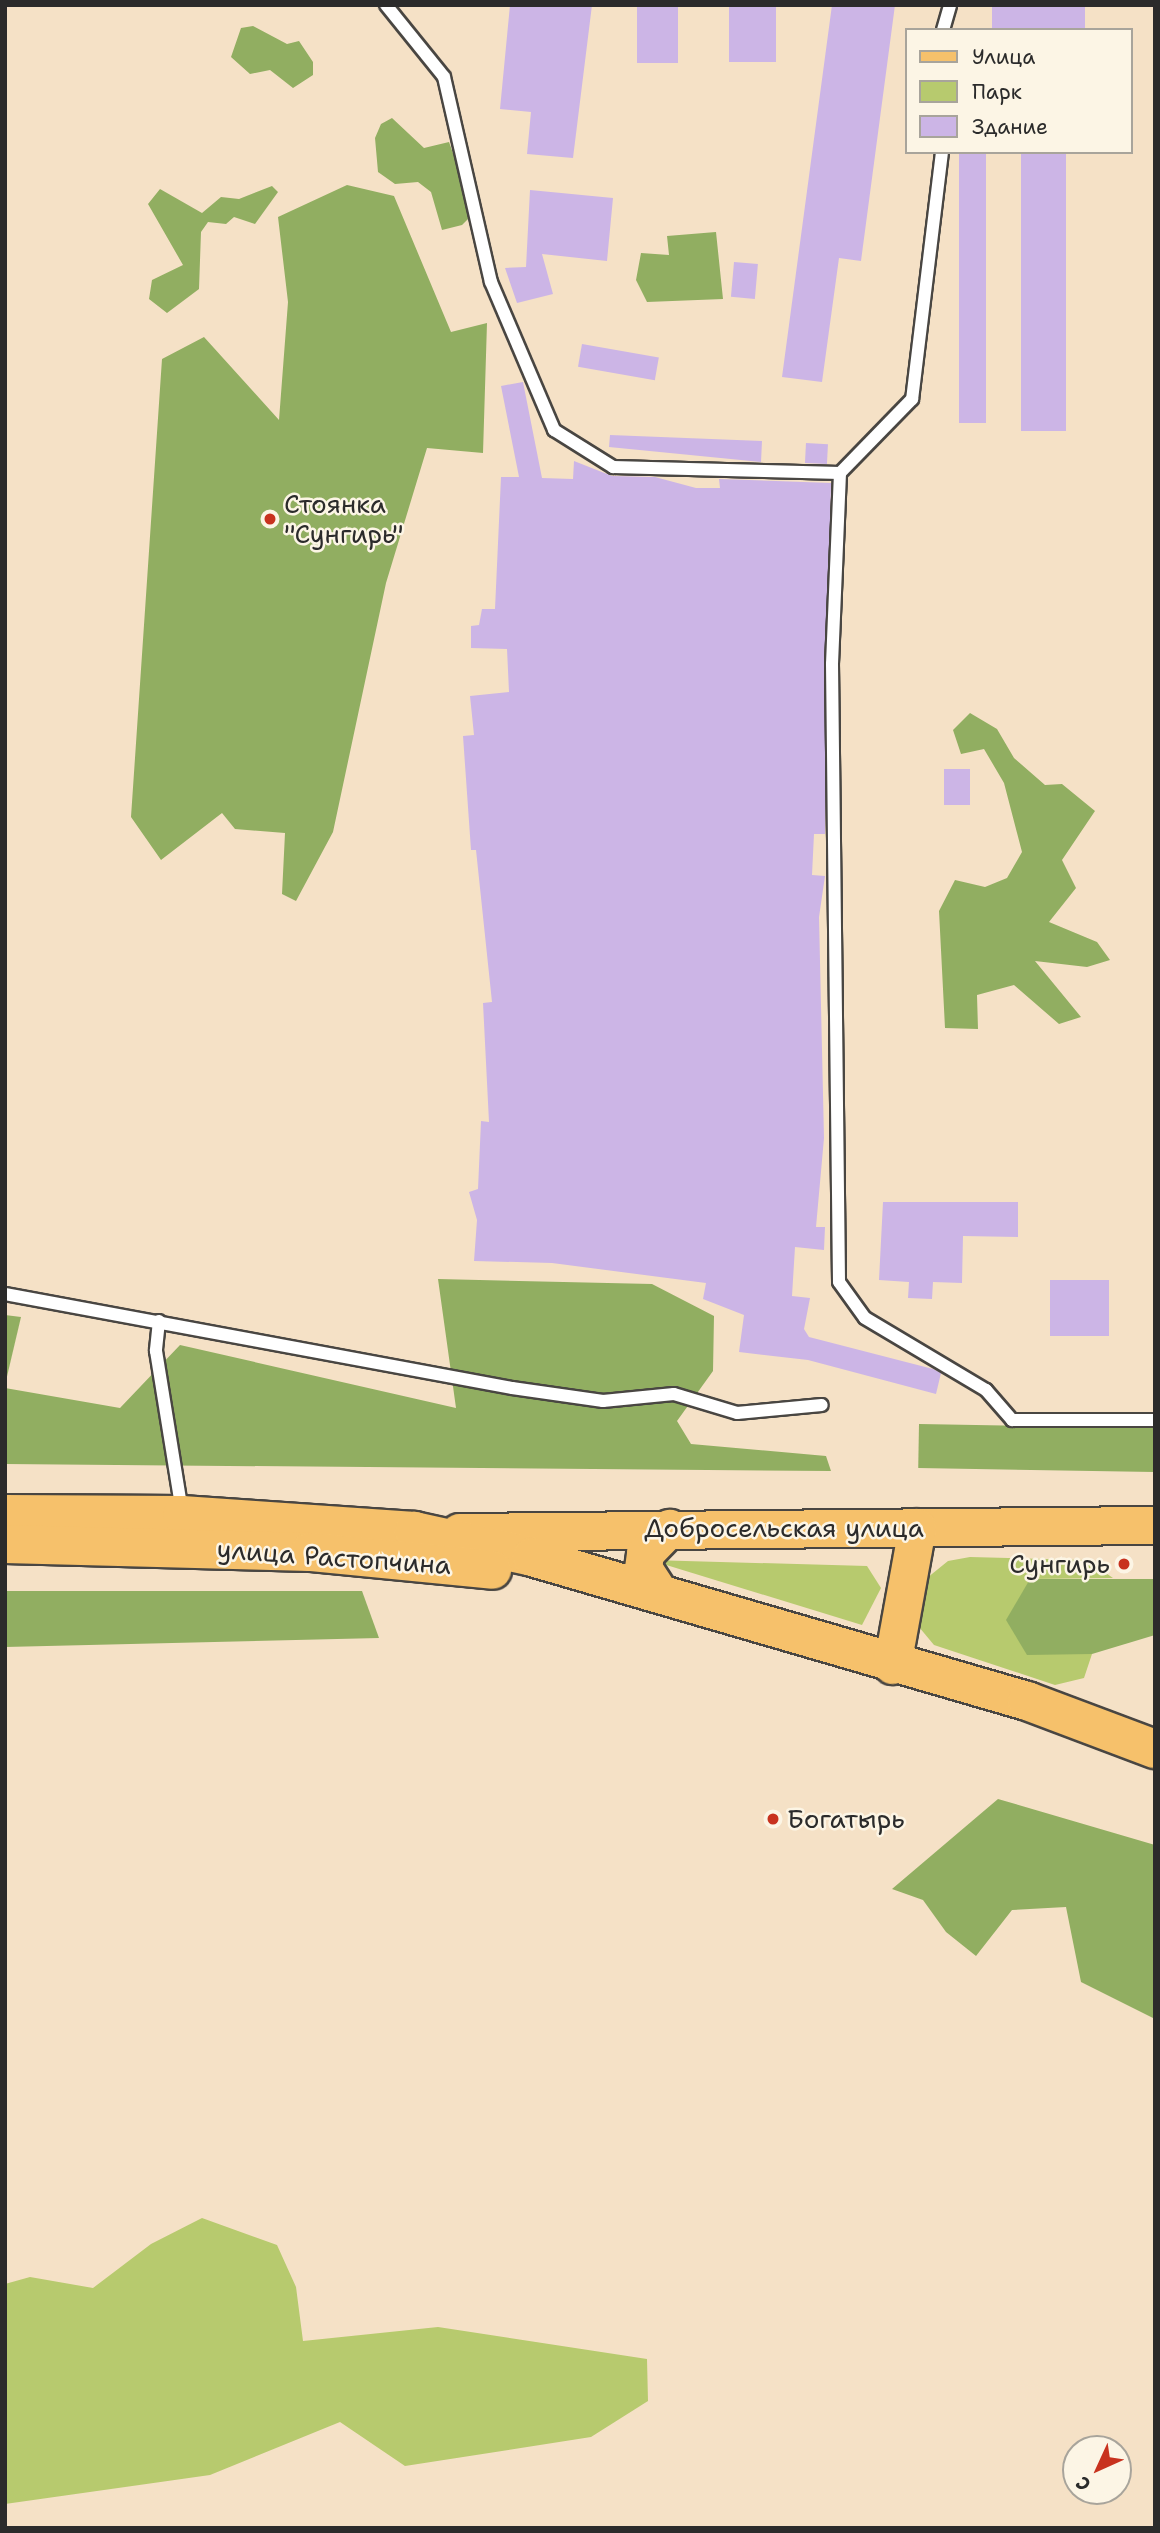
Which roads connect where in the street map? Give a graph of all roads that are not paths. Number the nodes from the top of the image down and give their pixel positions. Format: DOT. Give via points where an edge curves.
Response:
graph roads {
  1 [pos="386,5"];
  2 [pos="950,5"];
  3 [pos="944,28"];
  4 [pos="942,154"];
  5 [pos="840,472"];
  6 [pos="5,1294"];
  7 [pos="159,1321"];
  8 [pos="822,1405"];
  9 [pos="1155,1420"];
  10 [pos="5,1514"];
  11 [pos="182,1515"];
  12 [pos="1155,1525"];
  13 [pos="917,1527"];
  14 [pos="669,1528"];
  15 [pos="414,1531"];
  16 [pos="5,1544"];
  17 [pos="660,1594"];
  18 [pos="892,1665"];
  19 [pos="1155,1749"];
  20 [pos="1155,1772"];
  1 -- 5 [label="lane" via="444,77 491,282 554,430 613,467"];
  2 -- 3 [label="lane"];
  4 -- 5 [label="lane" via="912,399"];
  5 -- 9 [label="lane" via="832,664 839,1282 865,1318 986,1390 1012,1419"];
  6 -- 7 [label="lane"];
  7 -- 8 [label="lane" via="603,1401 674,1394 737,1413"];
  7 -- 11 [label="lane" via="156,1351"];
  10 -- 11 [label="highway, улица Растопчина"];
  11 -- 15 [label="highway, улица Растопчина"];
  12 -- 13 [label="main road, Добросельская улица"];
  13 -- 14 [label="main road, Добросельская улица"];
  13 -- 18 [label="main road"];
  14 -- 15 [label="main road, Добросельская улица"];
  14 -- 17 [label="main road" via="645,1553 643,1568"];
  15 -- 17 [label="highway, улица Растопчина"];
  16 -- 17 [label="highway, улица Растопчина" via="310,1552"];
  17 -- 18 [label="highway, улица Растопчина"];
  18 -- 19 [label="highway, улица Растопчина" via="1027,1701"];
  18 -- 20 [label="highway, улица Растопчина"];
}
